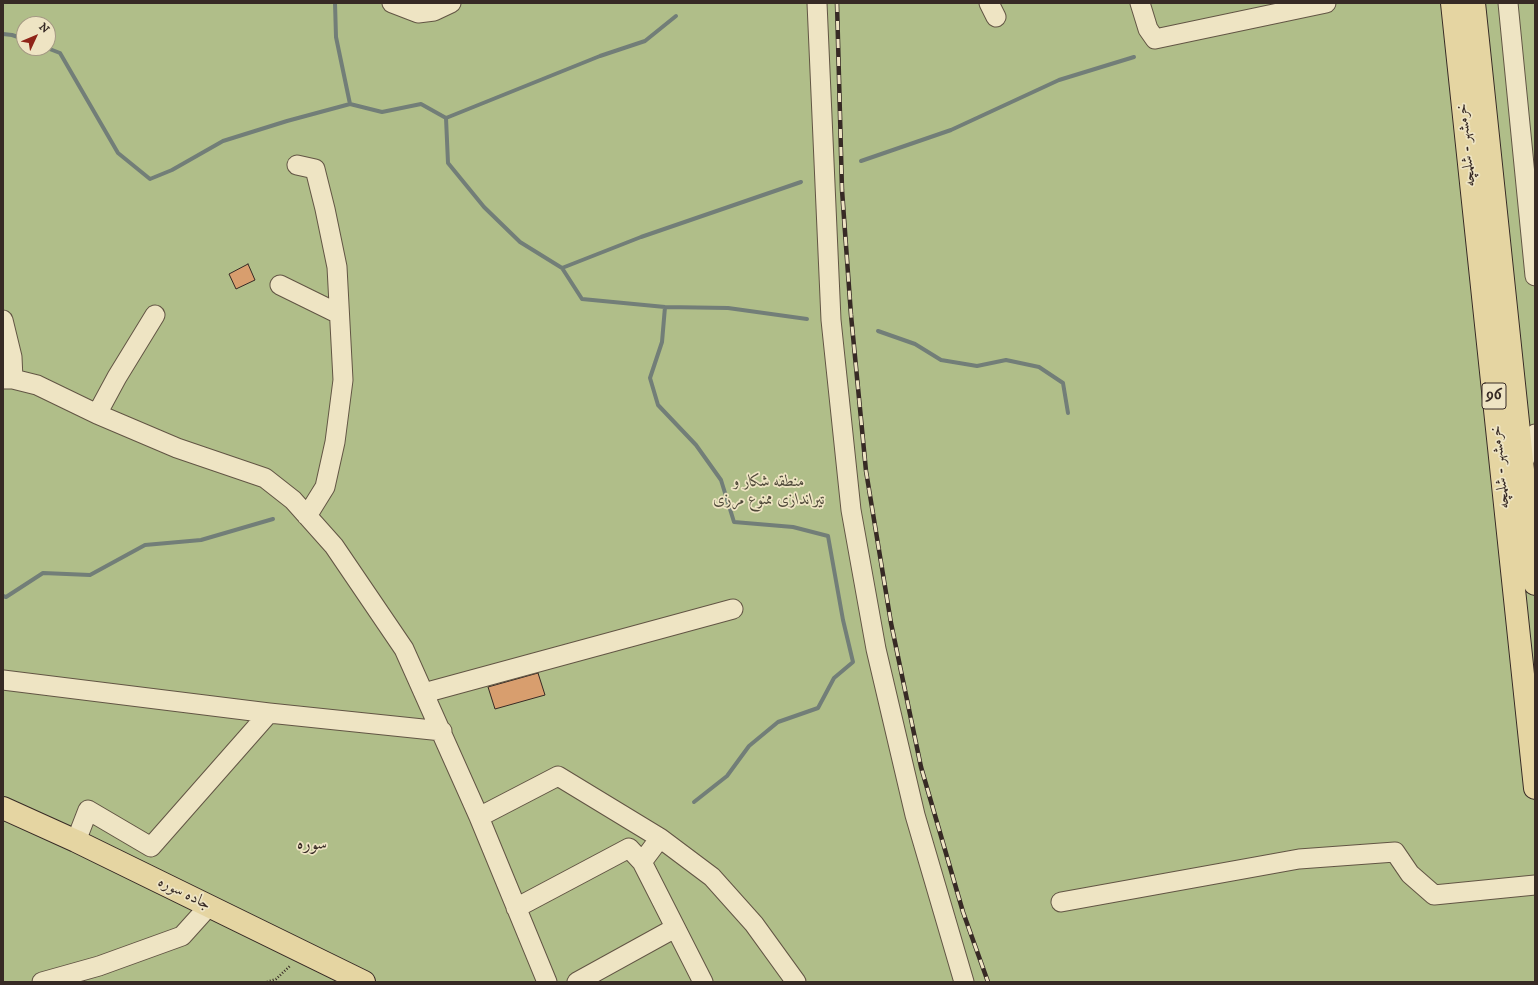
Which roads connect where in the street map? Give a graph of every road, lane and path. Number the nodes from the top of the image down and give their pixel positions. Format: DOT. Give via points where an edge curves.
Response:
graph roads {
  1 [pos="392,3"];
  2 [pos="451,3"];
  3 [pos="817,3"];
  4 [pos="1140,3"];
  5 [pos="1326,3"];
  6 [pos="1452,3"];
  7 [pos="1474,3"];
  8 [pos="1508,3"];
  9 [pos="1294,6"];
  10 [pos="297,165"];
  11 [pos="1535,276"];
  12 [pos="280,285"];
  13 [pos="339,314"];
  14 [pos="155,315"];
  15 [pos="3,320"];
  16 [pos="8,379"];
  17 [pos="97,414"];
  18 [pos="1535,434"];
  19 [pos="1522,463"];
  20 [pos="307,516"];
  21 [pos="1535,584"];
  22 [pos="733,609"];
  23 [pos="3,680"];
  24 [pos="424,693"];
  25 [pos="269,713"];
  26 [pos="442,731"];
  27 [pos="1535,788"];
  28 [pos="3,808"];
  29 [pos="479,817"];
  30 [pos="660,838"];
  31 [pos="76,842"];
  32 [pos="151,847"];
  33 [pos="642,862"];
  34 [pos="142,874"];
  35 [pos="1535,885"];
  36 [pos="1061,902"];
  37 [pos="209,906"];
  38 [pos="516,908"];
  39 [pos="675,928"];
  40 [pos="304,952"];
  41 [pos="42,982"];
  42 [pos="267,982"];
  43 [pos="364,982"];
  44 [pos="547,982"];
  45 [pos="577,982"];
  46 [pos="703,982"];
  47 [pos="796,982"];
  48 [pos="964,982"];
  1 -- 2 [label="street" via="418,13 434,11"];
  3 -- 48 [label="street" via="830,320 851,510 876,649 915,815"];
  4 -- 9 [label="street" via="1148,29 1155,39"];
  5 -- 9 [label="street"];
  6 -- 27 [label="main road, خرمشهر - شلمچه / 96"];
  7 -- 19 [label="main road, خرمشهر - شلمچه / 96"];
  8 -- 11 [label="street"];
  10 -- 13 [label="street" via="315,169 337,267"];
  12 -- 13 [label="street"];
  13 -- 20 [label="street" via="343,380 335,442 325,487"];
  14 -- 17 [label="street"];
  15 -- 16 [label="street" via="12,356"];
  16 -- 17 [label="street" via="37,385"];
  17 -- 20 [label="street" via="177,448 264,478 293,500"];
  18 -- 19 [label="street"];
  19 -- 21 [label="main road, خرمشهر - شلمچه / 96"];
  20 -- 24 [label="street" via="334,546 404,649"];
  22 -- 24 [label="street"];
  23 -- 25 [label="street"];
  24 -- 26 [label="street"];
  25 -- 26 [label="street"];
  25 -- 32 [label="street"];
  26 -- 29 [label="street"];
  28 -- 31 [label="main road, جاده سوره"];
  29 -- 30 [label="street" via="558,776"];
  29 -- 38 [label="street"];
  30 -- 33 [label="street"];
  30 -- 47 [label="street" via="712,877 754,924"];
  31 -- 32 [label="street" via="88,810"];
  31 -- 34 [label="main road, جاده سوره"];
  32 -- 34 [label="street"];
  33 -- 38 [label="street" via="629,848"];
  33 -- 39 [label="street"];
  34 -- 37 [label="main road, جاده سوره"];
  35 -- 36 [label="street" via="1434,895 1410,874 1395,852 1299,859"];
  37 -- 40 [label="main road, جاده سوره"];
  37 -- 41 [label="street" via="182,936 100,966"];
  38 -- 44 [label="street"];
  39 -- 45 [label="street"];
  39 -- 46 [label="street"];
  40 -- 42 [label="path" via="276,979"];
  40 -- 43 [label="main road, جاده سوره"];
}
